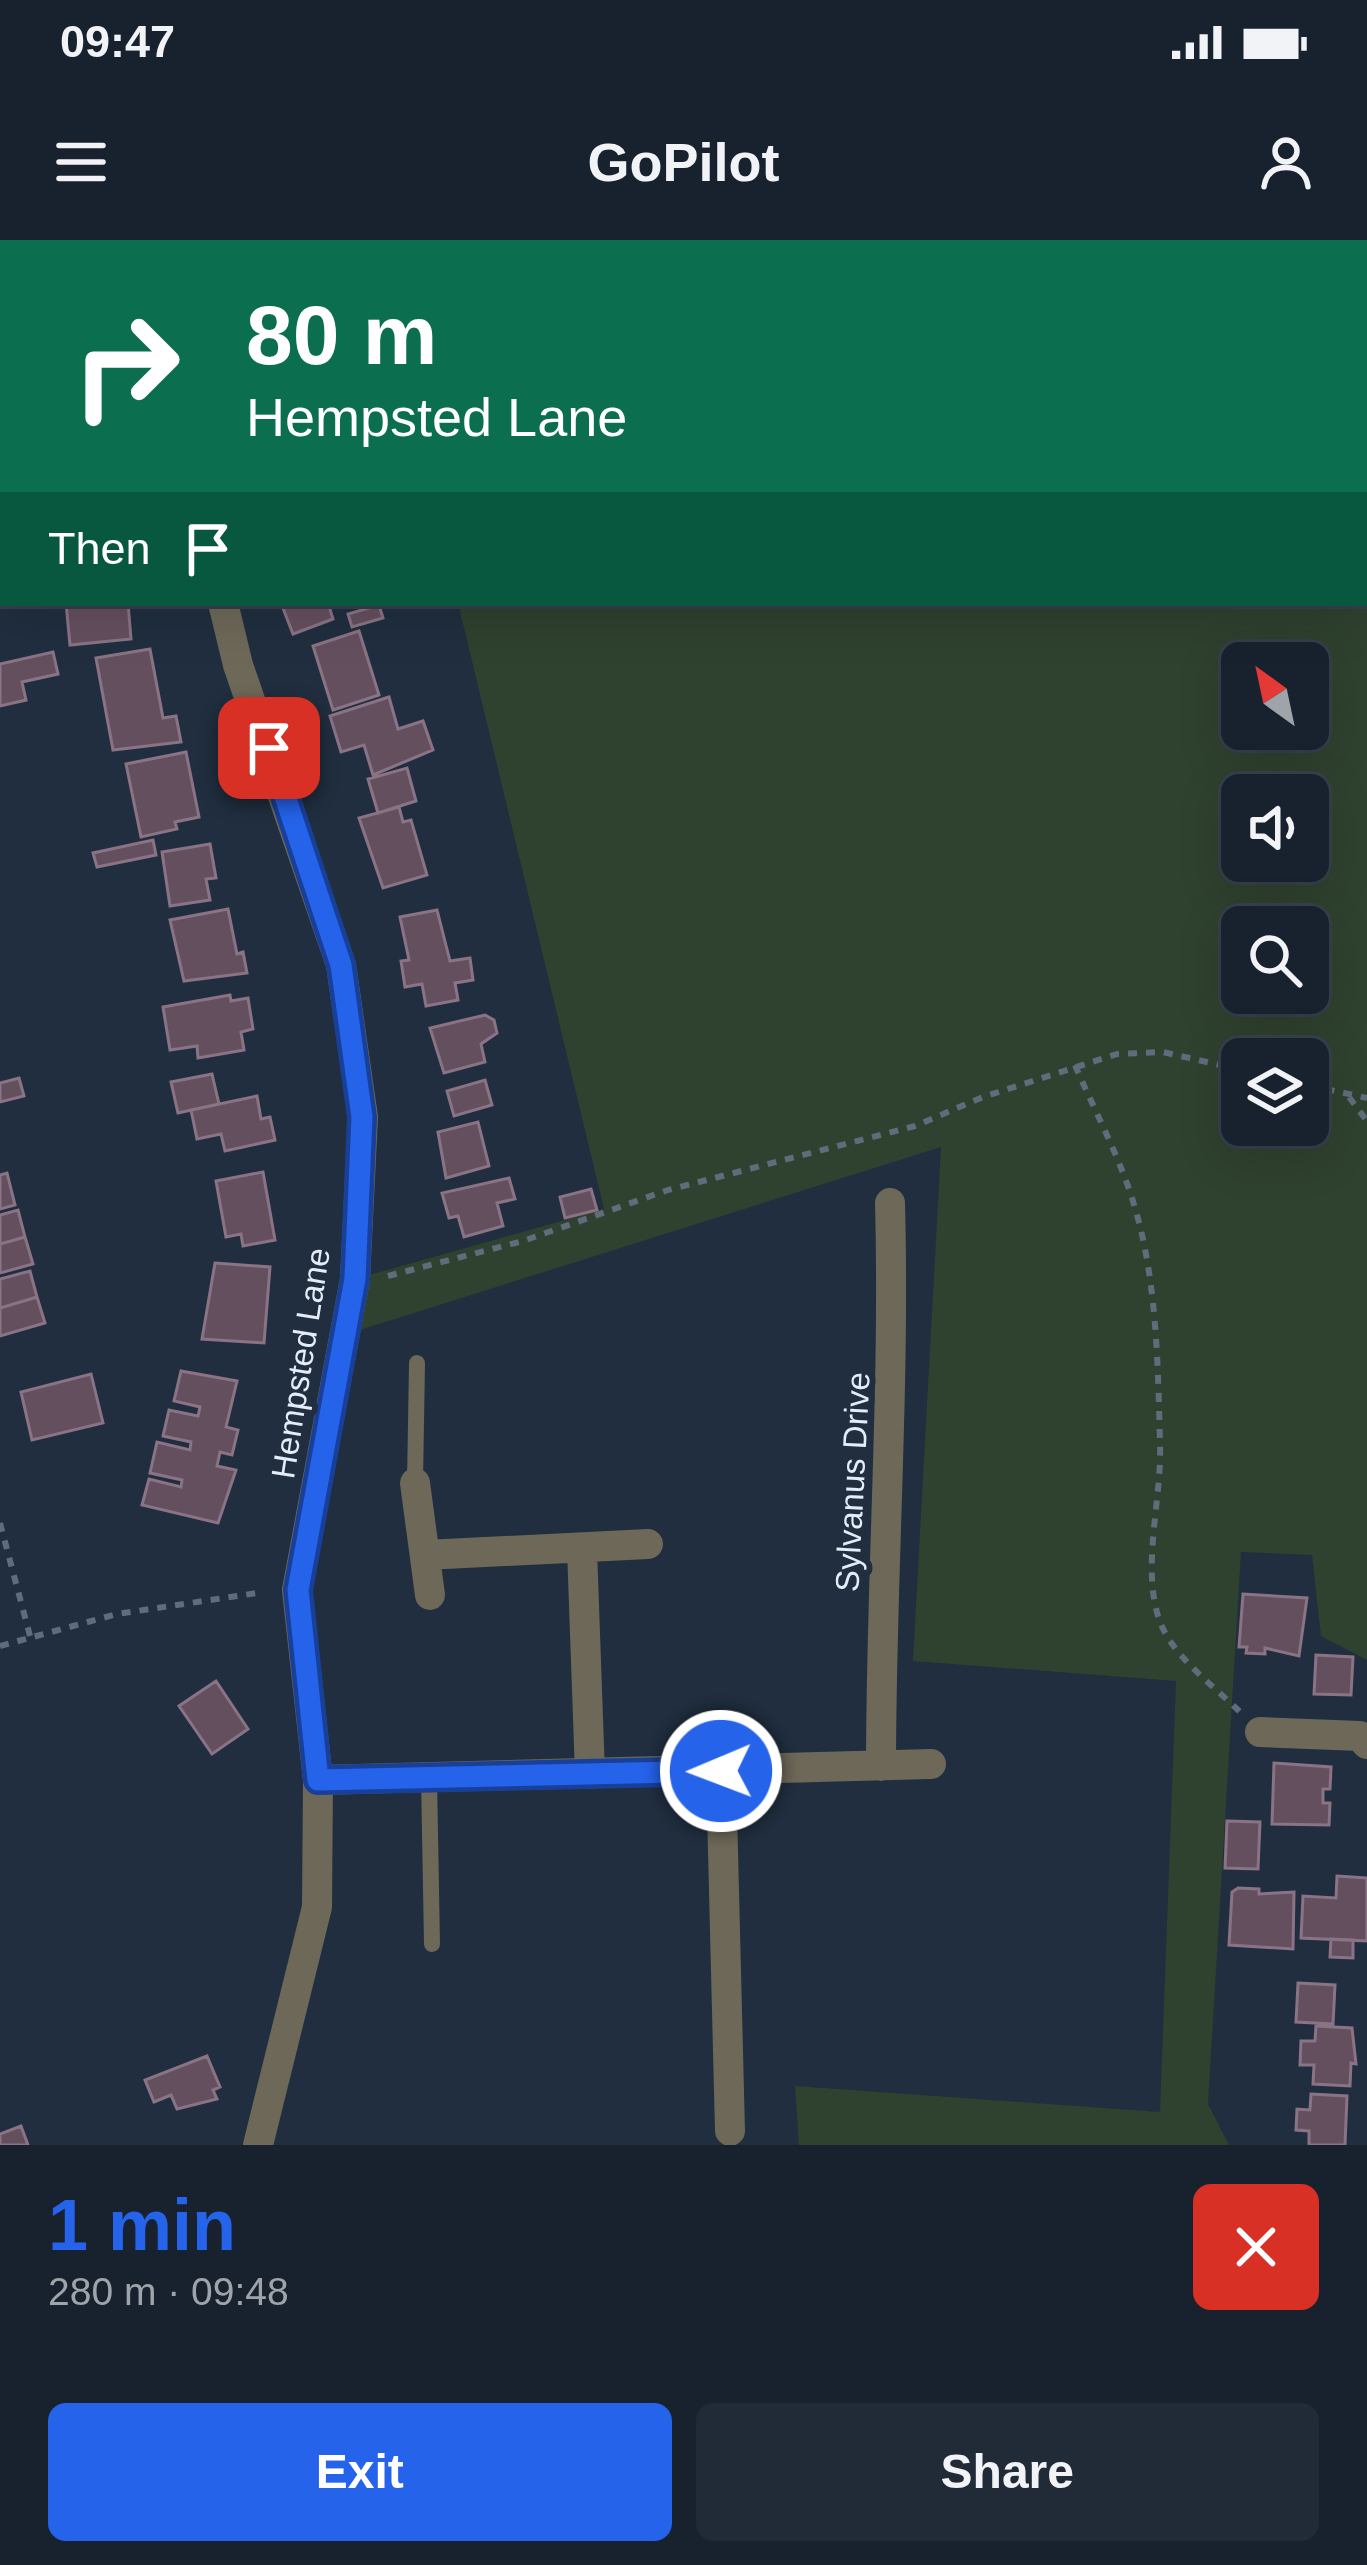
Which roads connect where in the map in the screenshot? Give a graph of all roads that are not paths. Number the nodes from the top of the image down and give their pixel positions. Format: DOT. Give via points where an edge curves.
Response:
graph roads {
  1 [pos="224,606"];
  2 [pos="890,1203"];
  3 [pos="417,1363"];
  4 [pos="415,1483"];
  5 [pos="648,1544"];
  6 [pos="583,1549"];
  7 [pos="425,1555"];
  8 [pos="430,1595"];
  9 [pos="1260,1732"];
  10 [pos="1365,1735"];
  11 [pos="931,1764"];
  12 [pos="881,1766"];
  13 [pos="721,1771"];
  14 [pos="590,1774"];
  15 [pos="429,1778"];
  16 [pos="318,1780"];
  17 [pos="432,1944"];
  18 [pos="730,2131"];
  19 [pos="258,2145"];
  1 -- 16 [label="street, Hempsted Lane" via="341,965 362,1117 353,1286 298,1590"];
  2 -- 12 [label="street, Sylvanus Drive" via="894,1362"];
  3 -- 4 [label="lane"];
  4 -- 7 [label="street"];
  5 -- 6 [label="street"];
  6 -- 7 [label="street"];
  6 -- 14 [label="street"];
  7 -- 8 [label="street"];
  9 -- 10 [label="street"];
  11 -- 12 [label="street"];
  12 -- 13 [label="street"];
  13 -- 14 [label="street"];
  13 -- 18 [label="street"];
  14 -- 15 [label="street"];
  15 -- 16 [label="street"];
  15 -- 17 [label="lane"];
  16 -- 19 [label="street, Hempsted Lane" via="317,1907"];
}
